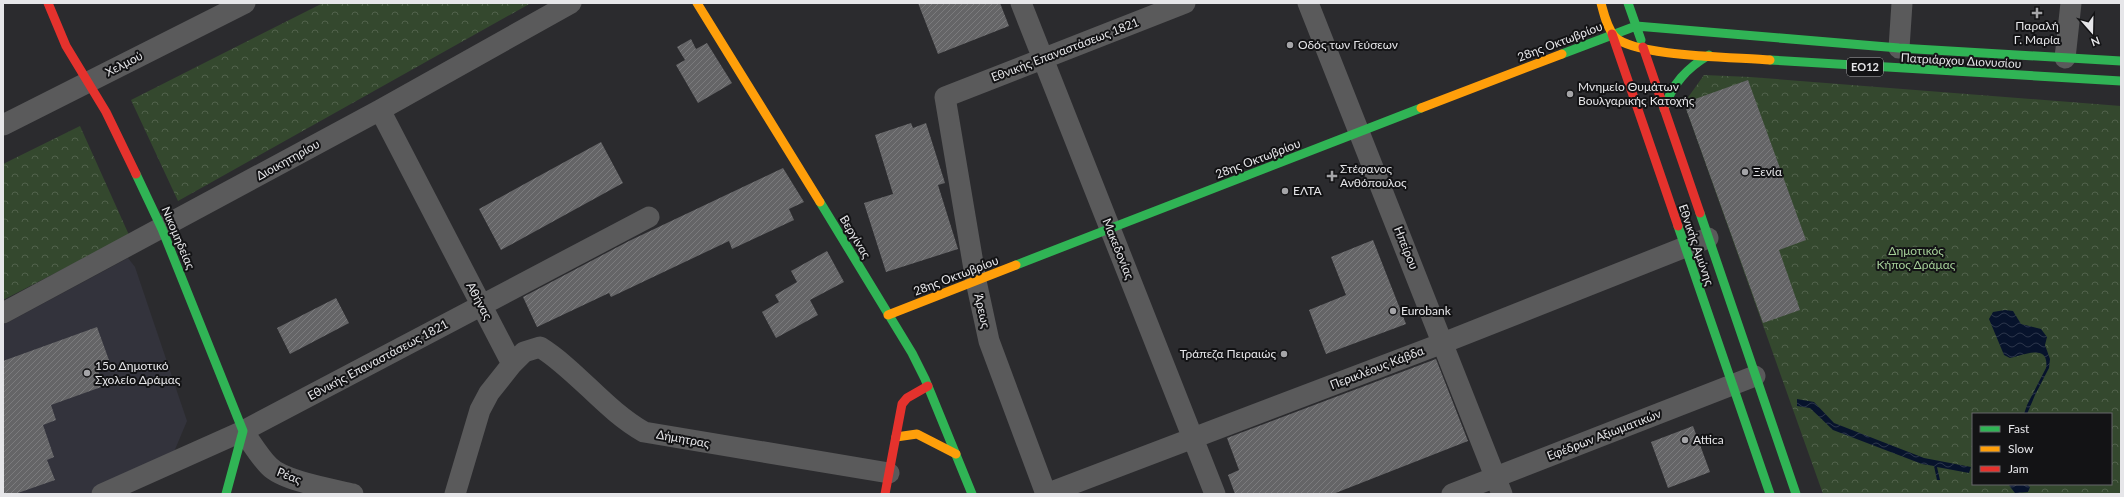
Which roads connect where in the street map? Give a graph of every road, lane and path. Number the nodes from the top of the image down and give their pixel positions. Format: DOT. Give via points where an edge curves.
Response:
graph roads {
  1 [pos="48,3"];
  2 [pos="245,3"];
  3 [pos="571,3"];
  4 [pos="697,3"];
  5 [pos="1021,3"];
  6 [pos="1185,3"];
  7 [pos="1308,3"];
  8 [pos="1601,3"];
  9 [pos="1628,3"];
  10 [pos="1902,3"];
  11 [pos="2071,3"];
  12 [pos="1636,26"];
  13 [pos="1612,34"];
  14 [pos="1643,47"];
  15 [pos="1899,48"];
  16 [pos="1709,55"];
  17 [pos="1042,58"];
  18 [pos="2065,58"];
  19 [pos="2121,61"];
  20 [pos="2121,81"];
  21 [pos="88,82"];
  22 [pos="944,97"];
  23 [pos="1664,109"];
  24 [pos="380,110"];
  25 [pos="3,125"];
  26 [pos="1360,132"];
  27 [pos="649,217"];
  28 [pos="162,229"];
  29 [pos="1110,229"];
  30 [pos="1708,238"];
  31 [pos="1684,248"];
  32 [pos="976,282"];
  33 [pos="481,306"];
  34 [pos="3,313"];
  35 [pos="888,315"];
  36 [pos="1443,343"];
  37 [pos="512,364"];
  38 [pos="1755,376"];
  39 [pos="1732,385"];
  40 [pos="928,386"];
  41 [pos="243,431"];
  42 [pos="896,437"];
  43 [pos="1193,438"];
  44 [pos="956,454"];
  45 [pos="889,473"];
  46 [pos="1499,486"];
  47 [pos="102,494"];
  48 [pos="226,494"];
  49 [pos="353,494"];
  50 [pos="456,494"];
  51 [pos="884,494"];
  52 [pos="972,494"];
  53 [pos="1046,494"];
  54 [pos="1215,494"];
  55 [pos="1452,494"];
  56 [pos="1770,494"];
  57 [pos="1796,494"];
  1 -- 21 [label="main road, Νικομηδείας" via="68,50"];
  2 -- 21 [label="street, Χελμού"];
  3 -- 24 [label="street, Διοικητηρίου"];
  4 -- 35 [label="main road, Βεργίνας"];
  5 -- 17 [label="street, Μακεδονίας"];
  6 -- 17 [label="street, Εθνικής Επαναστάσεως 1821"];
  7 -- 26 [label="street, Ηπείρου"];
  8 -- 13 [label="main road, Εθνικής Αμύνης"];
  9 -- 12 [label="main road, Εθνικής Αμύνης"];
  10 -- 15 [label="street"];
  11 -- 18 [label="street"];
  12 -- 13 [label="main road, 28ης Οκτωβρίου"];
  12 -- 14 [label="main road, Εθνικής Αμύνης"];
  12 -- 15 [label="main road, Πατριάρχου Διονυσίου / ΕΟ12"];
  13 -- 14 [label="main road, Πατριάρχου Διονυσίου / ΕΟ12" via="1623,42"];
  13 -- 26 [label="main road, 28ης Οκτωβρίου"];
  13 -- 31 [label="main road, Εθνικής Αμύνης"];
  14 -- 16 [label="main road, Πατριάρχου Διονυσίου / ΕΟ12"];
  14 -- 23 [label="main road, Εθνικής Αμύνης"];
  15 -- 18 [label="main road, Πατριάρχου Διονυσίου / ΕΟ12"];
  16 -- 20 [label="main road, Πατριάρχου Διονυσίου / ΕΟ12" via="1897,70"];
  16 -- 23 [label="main road" via="1680,77 1671,90"];
  17 -- 22 [label="street, Εθνικής Επαναστάσεως 1821"];
  17 -- 29 [label="street, Μακεδονίας"];
  18 -- 19 [label="main road, Πατριάρχου Διονυσίου / ΕΟ12"];
  21 -- 25 [label="street, Χελμού"];
  21 -- 28 [label="main road, Νικομηδείας" via="106,112"];
  22 -- 32 [label="street, Άρεως"];
  23 -- 30 [label="main road, Εθνικής Αμύνης"];
  24 -- 28 [label="street, Διοικητηρίου"];
  24 -- 33 [label="street, Αθήνας"];
  26 -- 29 [label="main road, 28ης Οκτωβρίου"];
  26 -- 36 [label="street, Ηπείρου"];
  27 -- 33 [label="street, Εθνικής Επαναστάσεως 1821"];
  28 -- 34 [label="street, Διοικητηρίου"];
  28 -- 41 [label="main road, Νικομηδείας"];
  29 -- 32 [label="main road, 28ης Οκτωβρίου"];
  29 -- 43 [label="street, Μακεδονίας"];
  30 -- 31 [label="street, Περικλέους Κάβδα"];
  30 -- 38 [label="main road, Εθνικής Αμύνης"];
  31 -- 36 [label="street, Περικλέους Κάβδα"];
  31 -- 39 [label="main road, Εθνικής Αμύνης"];
  32 -- 35 [label="main road, 28ης Οκτωβρίου"];
  32 -- 53 [label="street, Άρεως" via="994,356"];
  33 -- 37 [label="street, Αθήνας"];
  33 -- 41 [label="street, Εθνικής Επαναστάσεως 1821"];
  35 -- 40 [label="main road, Βεργίνας" via="912,353"];
  36 -- 43 [label="street, Περικλέους Κάβδα"];
  36 -- 46 [label="street, Ηπείρου"];
  37 -- 45 [label="street, Δήμητρας" via="524,352 540,347 555,356 618,413 644,432"];
  37 -- 50 [label="street" via="489,393 480,410"];
  38 -- 39 [label="street, Εφέδρων Αξιωματικών"];
  38 -- 57 [label="main road, Εθνικής Αμύνης"];
  39 -- 46 [label="street, Εφέδρων Αξιωματικών"];
  39 -- 56 [label="main road, Εθνικής Αμύνης"];
  40 -- 42 [label="main road" via="907,398 902,404"];
  40 -- 44 [label="main road, Βεργίνας"];
  41 -- 47 [label="street, Εθνικής Επαναστάσεως 1821"];
  41 -- 48 [label="main road"];
  41 -- 49 [label="street, Ρέας" via="268,466 281,474"];
  42 -- 44 [label="main road" via="917,434"];
  42 -- 45 [label="main road"];
  43 -- 53 [label="street, Περικλέους Κάβδα"];
  43 -- 54 [label="street, Μακεδονίας"];
  44 -- 52 [label="main road, Βεργίνας"];
  45 -- 51 [label="main road"];
  46 -- 55 [label="street, Εφέδρων Αξιωματικών"];
}
